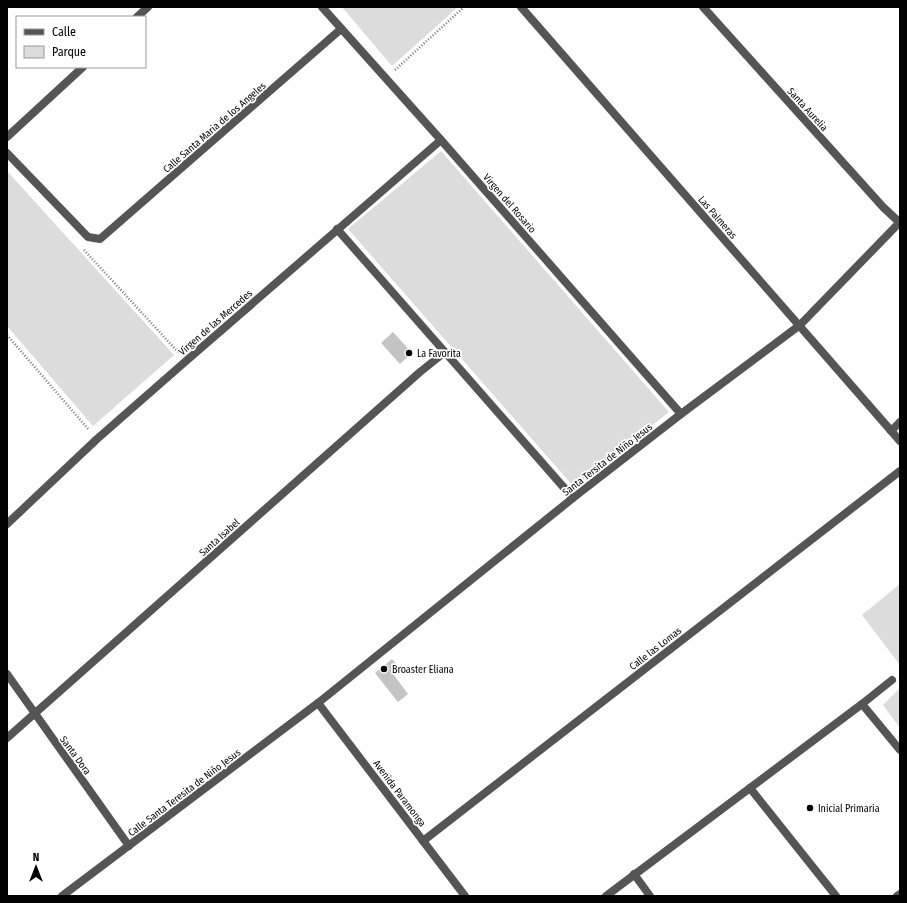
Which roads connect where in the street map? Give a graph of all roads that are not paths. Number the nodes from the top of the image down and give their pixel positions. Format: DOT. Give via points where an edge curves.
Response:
graph roads {
  1 [pos="148,7"];
  2 [pos="322,7"];
  3 [pos="521,7"];
  4 [pos="703,7"];
  5 [pos="138,16"];
  6 [pos="342,29"];
  7 [pos="82,68"];
  8 [pos="7,137"];
  9 [pos="441,140"];
  10 [pos="7,152"];
  11 [pos="900,222"];
  12 [pos="337,229"];
  13 [pos="800,325"];
  14 [pos="445,352"];
  15 [pos="681,414"];
  16 [pos="900,422"];
  17 [pos="892,431"];
  18 [pos="900,441"];
  19 [pos="900,471"];
  20 [pos="573,498"];
  21 [pos="7,524"];
  22 [pos="7,674"];
  23 [pos="892,680"];
  24 [pos="318,703"];
  25 [pos="862,704"];
  26 [pos="34,714"];
  27 [pos="7,738"];
  28 [pos="900,750"];
  29 [pos="750,788"];
  30 [pos="423,841"];
  31 [pos="129,846"];
  32 [pos="634,874"];
  33 [pos="900,894"];
  34 [pos="62,896"];
  35 [pos="465,896"];
  36 [pos="606,896"];
  37 [pos="650,896"];
  38 [pos="836,896"];
  39 [pos="897,896"];
  1 -- 5 [label="street"];
  2 -- 6 [label="street, Virgen del Rosario"];
  3 -- 13 [label="street, Las Palmeras"];
  4 -- 11 [label="street, Santa Aurelia" via="878,202"];
  6 -- 9 [label="street, Virgen del Rosario"];
  6 -- 10 [label="street, Calle Santa Maria de los Angeles" via="100,239 88,237"];
  7 -- 8 [label="street"];
  9 -- 12 [label="street, Virgen de las Mercedes"];
  9 -- 15 [label="street, Virgen del Rosario"];
  11 -- 13 [label="street, Santa Tersita de Niño Jesus"];
  12 -- 14 [label="street"];
  12 -- 21 [label="street, Virgen de las Mercedes" via="97,439"];
  13 -- 15 [label="street, Santa Tersita de Niño Jesus"];
  13 -- 17 [label="street, Las Palmeras"];
  14 -- 20 [label="street"];
  14 -- 26 [label="street, Santa Isabel"];
  15 -- 20 [label="street, Santa Tersita de Niño Jesus"];
  16 -- 17 [label="street"];
  17 -- 18 [label="street, Las Palmeras"];
  19 -- 30 [label="street, Calle las Lomas"];
  20 -- 24 [label="street, Santa Tersita de Niño Jesus"];
  22 -- 26 [label="street, Santa Dora"];
  23 -- 25 [label="street"];
  24 -- 30 [label="street, Avenida Paramonga"];
  24 -- 31 [label="street, Calle Santa Teresita de Niño Jesus"];
  25 -- 28 [label="street"];
  25 -- 29 [label="street"];
  26 -- 27 [label="street, Santa Isabel"];
  26 -- 31 [label="street, Santa Dora"];
  29 -- 32 [label="street"];
  29 -- 38 [label="street"];
  30 -- 35 [label="street, Avenida Paramonga"];
  31 -- 34 [label="street, Calle Santa Teresita de Niño Jesus"];
  32 -- 36 [label="street"];
  32 -- 37 [label="street"];
  33 -- 39 [label="street"];
}
